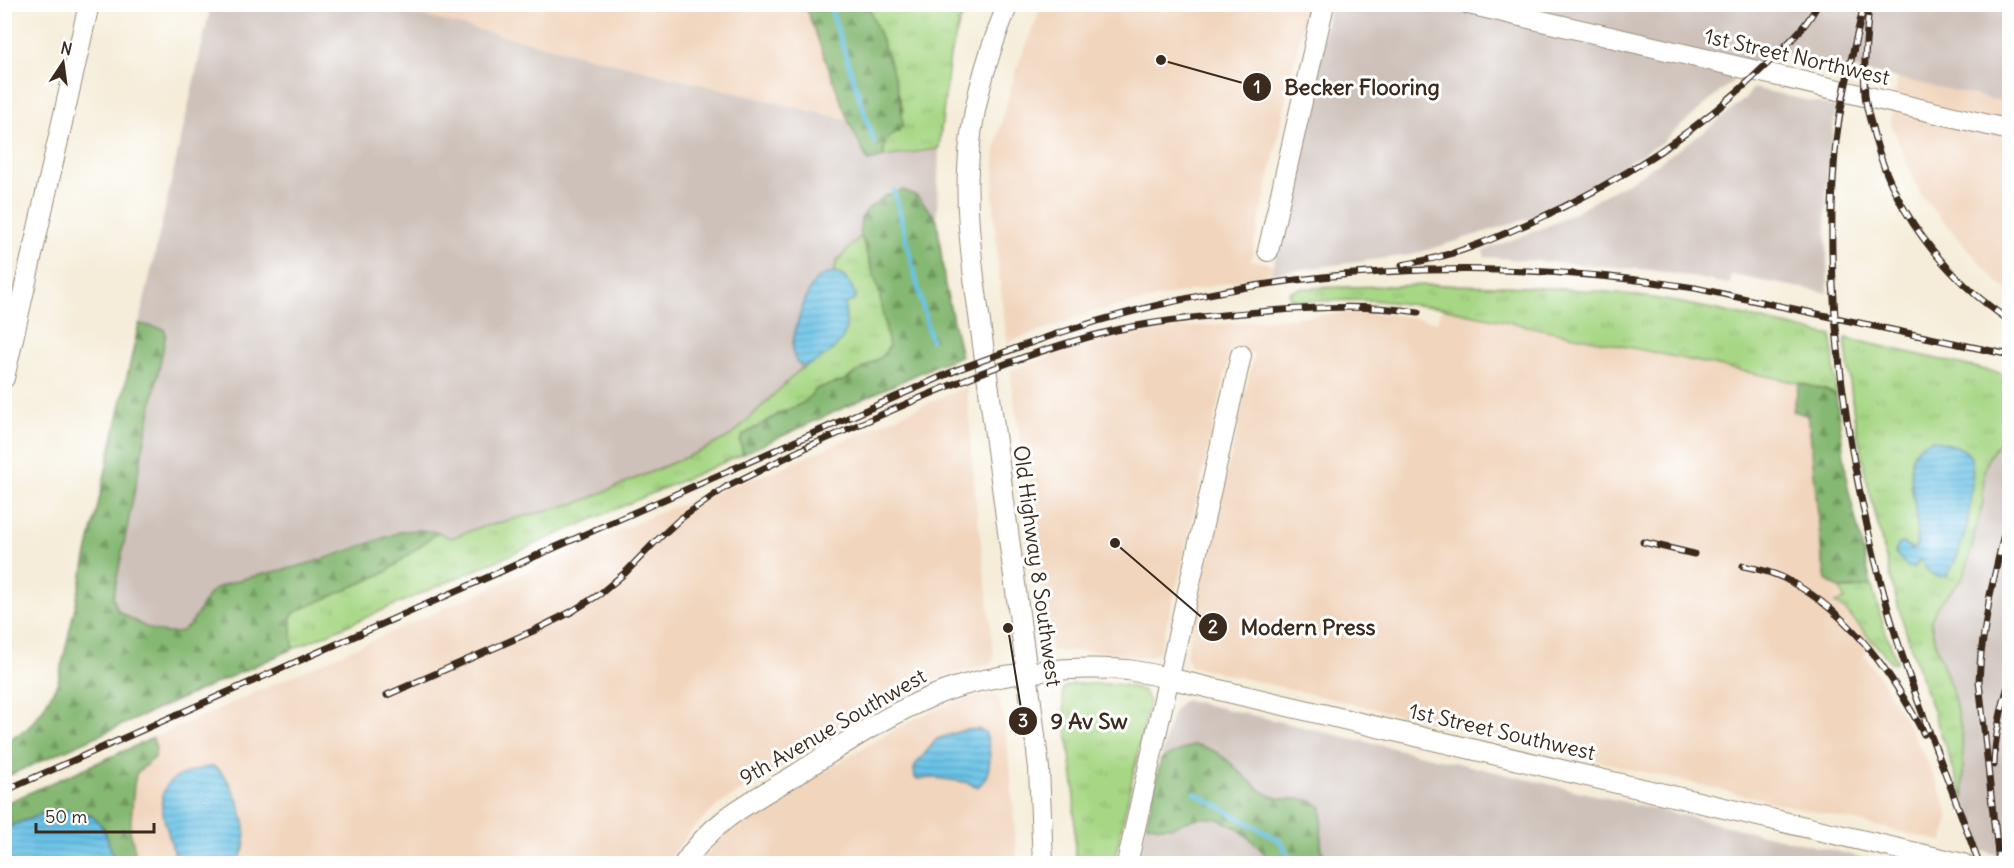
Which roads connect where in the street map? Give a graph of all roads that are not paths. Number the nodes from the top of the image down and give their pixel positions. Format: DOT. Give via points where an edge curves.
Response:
graph roads {
  1 [pos="89,4"];
  2 [pos="1008,4"];
  3 [pos="1324,4"];
  4 [pos="1469,4"];
  5 [pos="2010,130"];
  6 [pos="1268,250"];
  7 [pos="1241,355"];
  8 [pos="4,378"];
  9 [pos="1027,674"];
  10 [pos="1168,678"];
  11 [pos="684,864"];
  12 [pos="1043,864"];
  13 [pos="1127,864"];
  14 [pos="1963,864"];
  1 -- 8 [label="street"];
  2 -- 9 [label="street, Old Highway 8 Southwest" via="975,113 968,168 968,221"];
  3 -- 6 [label="street"];
  4 -- 5 [label="street, 1st Street Northwest"];
  7 -- 10 [label="street"];
  9 -- 10 [label="street, 1st Street Southwest" via="1094,668"];
  9 -- 11 [label="street, 9th Avenue Southwest" via="1000,676 949,689 893,716 723,819"];
  9 -- 12 [label="street, Old Highway 8 Southwest" via="1039,768"];
  10 -- 13 [label="street"];
  10 -- 14 [label="street, 1st Street Southwest"];
}
